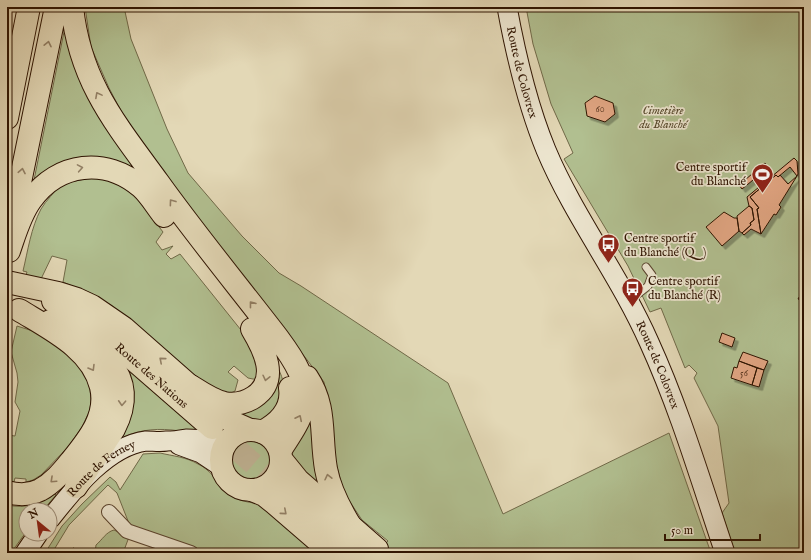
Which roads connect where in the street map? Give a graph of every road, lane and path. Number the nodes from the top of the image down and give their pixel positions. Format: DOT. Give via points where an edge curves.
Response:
graph roads {
  1 [pos="29,7"];
  2 [pos="56,7"];
  3 [pos="72,7"];
  4 [pos="507,7"];
  5 [pos="7,118"];
  6 [pos="8,255"];
  7 [pos="646,268"];
  8 [pos="15,284"];
  9 [pos="628,302"];
  10 [pos="13,309"];
  11 [pos="90,325"];
  12 [pos="252,329"];
  13 [pos="294,361"];
  14 [pos="191,386"];
  15 [pos="256,431"];
  16 [pos="221,434"];
  17 [pos="166,441"];
  18 [pos="280,455"];
  19 [pos="222,467"];
  20 [pos="76,487"];
  21 [pos="252,490"];
  22 [pos="284,490"];
  23 [pos="7,492"];
  24 [pos="58,509"];
  25 [pos="109,512"];
  26 [pos="350,525"];
  27 [pos="33,542"];
  28 [pos="367,551"];
  29 [pos="25,553"];
  30 [pos="191,553"];
  31 [pos="332,553"];
  32 [pos="725,553"];
  1 -- 5 [label="main road"];
  6 -- 2 [label="main road, one-way" via="16,202"];
  13 -- 3 [label="main road, one-way" via="115,123 84,62"];
  4 -- 9 [label="street, Route de Colovrex" via="520,72 546,150"];
  6 -- 12 [label="main road, one-way" via="26,207 52,180 79,168 93,167 113,171 134,182 147,193"];
  7 -- 9 [label="lane" via="652,275 648,286"];
  8 -- 11 [label="main road, Route des Nations" via="65,308"];
  14 -- 8 [label="main road, one-way" via="124,328 92,306 58,293"];
  9 -- 32 [label="street, Route de Colovrex" via="649,341 668,387"];
  10 -- 11 [label="main road, Route des Nations" via="54,314"];
  10 -- 20 [label="main road, one-way" via="72,331 106,357 118,374 123,395 123,408 119,420"];
  10 -- 23 [label="main road, one-way" via="66,340 82,355 97,376 102,403 90,436 49,484 35,492"];
  11 -- 16 [label="main road, Route des Nations" via="118,345"];
  12 -- 14 [label="main road, one-way" via="264,350 268,368 266,382 257,395 243,403 230,404 215,400"];
  12 -- 15 [label="main road" via="281,364 291,389 286,412 276,423"];
  18 -- 13 [label="main road, one-way" via="304,405 305,395"];
  26 -- 13 [label="main road, one-way" via="329,482 319,402 311,383"];
  14 -- 15 [label="main road" via="232,422"];
  15 -- 16 [label="main road"];
  15 -- 18 [label="main road" via="272,439"];
  16 -- 17 [label="street, Route de Ferney" via="210,441"];
  16 -- 19 [label="main road"];
  17 -- 19 [label="street, Route de Ferney" via="201,453"];
  17 -- 20 [label="street, Route de Ferney" via="144,442 124,448"];
  18 -- 21 [label="main road" via="277,474 273,480"];
  18 -- 26 [label="main road" via="298,480"];
  19 -- 21 [label="main road" via="230,481 244,489"];
  20 -- 24 [label="street, Route de Ferney"];
  21 -- 31 [label="main road, one-way" via="264,495"];
  22 -- 28 [label="main road"];
  25 -- 30 [label="street" via="127,531"];
  26 -- 28 [label="main road"];
  27 -- 29 [label="street"];
}
